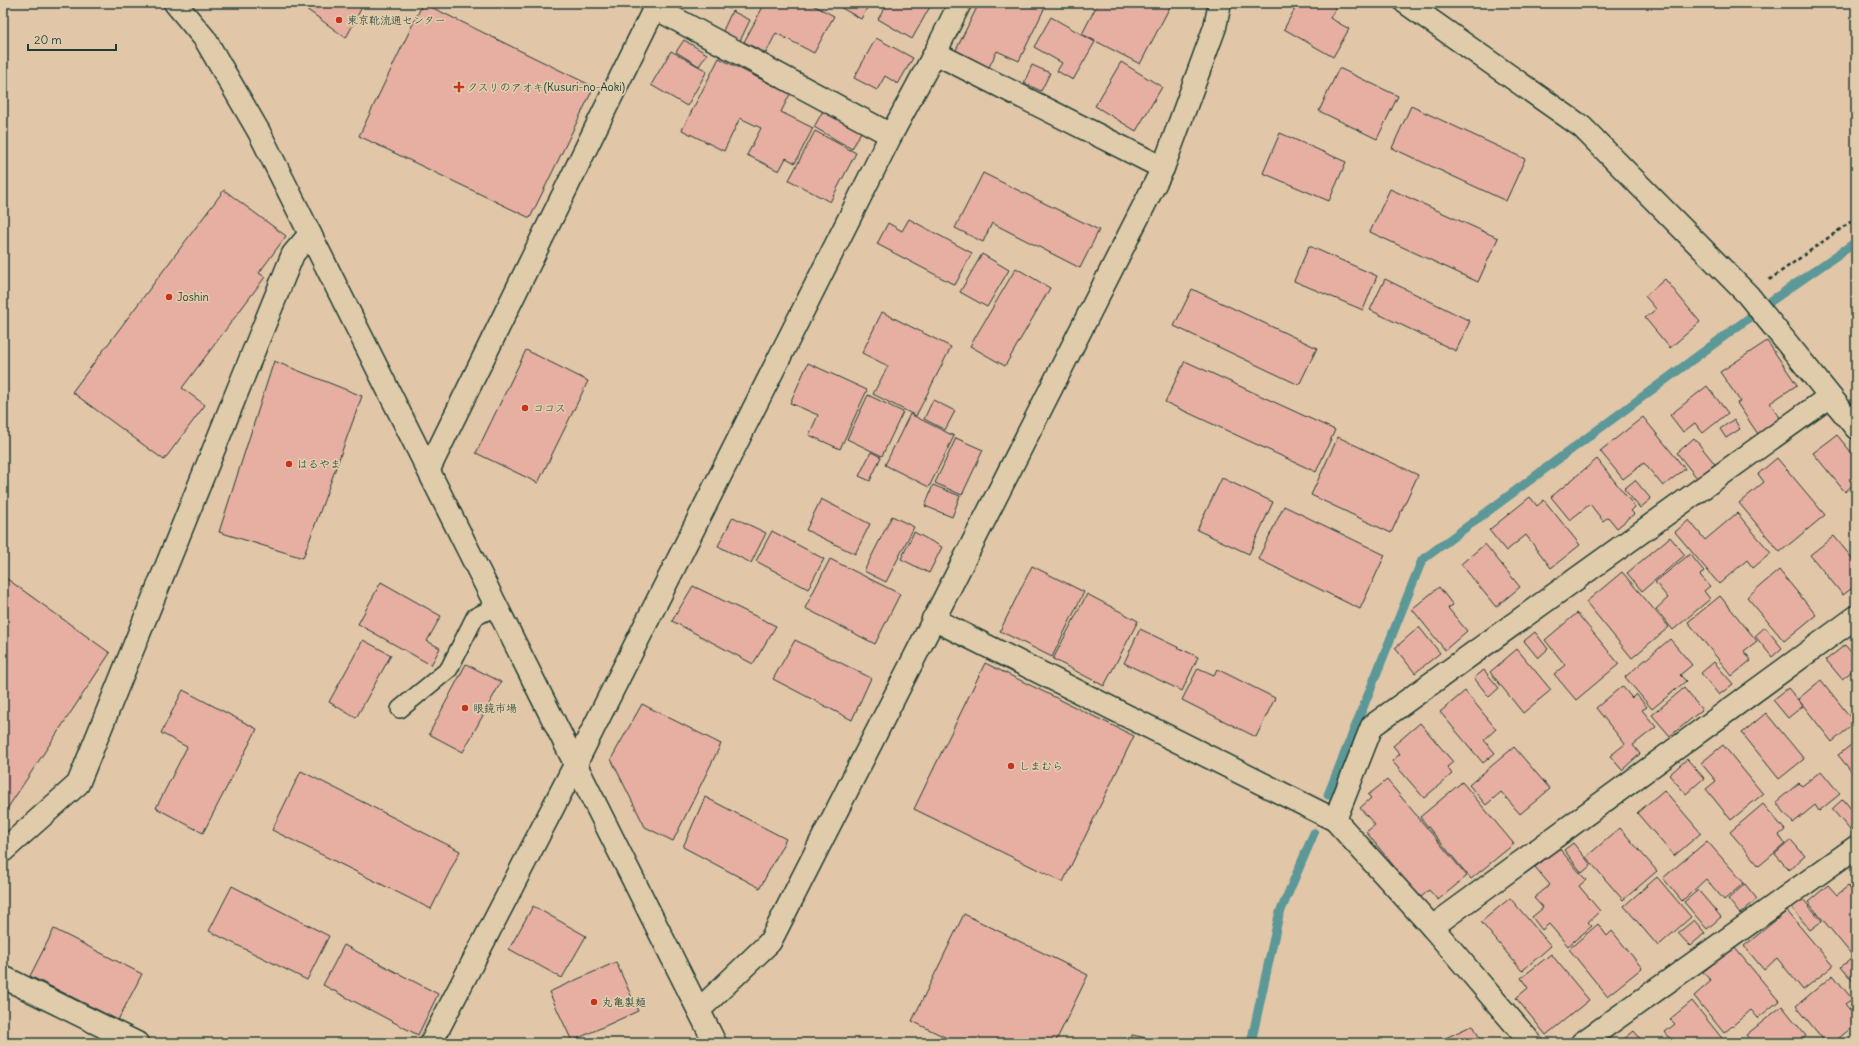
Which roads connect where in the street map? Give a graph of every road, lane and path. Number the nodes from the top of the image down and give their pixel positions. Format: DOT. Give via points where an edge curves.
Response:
graph roads {
  1 [pos="175,3"];
  2 [pos="960,3"];
  3 [pos="1220,3"];
  4 [pos="1406,3"];
  5 [pos="656,6"];
  6 [pos="936,53"];
  7 [pos="891,135"];
  8 [pos="1163,168"];
  9 [pos="1856,218"];
  10 [pos="310,234"];
  11 [pos="1748,295"];
  12 [pos="1829,397"];
  13 [pos="1856,428"];
  14 [pos="429,469"];
  15 [pos="497,606"];
  16 [pos="1856,618"];
  17 [pos="933,619"];
  18 [pos="400,709"];
  19 [pos="575,765"];
  20 [pos="1335,820"];
  21 [pos="1856,847"];
  22 [pos="3,851"];
  23 [pos="1432,928"];
  24 [pos="3,977"];
  25 [pos="699,1010"];
  26 [pos="137,1043"];
  27 [pos="431,1043"];
  28 [pos="715,1043"];
  29 [pos="1530,1043"];
  30 [pos="1582,1043"];
  1 -- 10 [label="street" via="205,39 235,88"];
  2 -- 6 [label="street"];
  3 -- 8 [label="street" via="1215,27"];
  4 -- 11 [label="street" via="1582,127"];
  5 -- 7 [label="street"];
  5 -- 14 [label="street"];
  6 -- 7 [label="street"];
  6 -- 8 [label="street"];
  7 -- 19 [label="street"];
  8 -- 17 [label="street"];
  9 -- 11 [label="path"];
  10 -- 14 [label="street"];
  10 -- 22 [label="street" via="293,254 78,784"];
  11 -- 12 [label="street"];
  12 -- 13 [label="street"];
  12 -- 20 [label="street" via="1372,726"];
  14 -- 15 [label="street"];
  15 -- 18 [label="lane" via="475,617 449,669"];
  15 -- 19 [label="street"];
  16 -- 23 [label="street"];
  17 -- 20 [label="street"];
  17 -- 25 [label="street" via="770,942"];
  19 -- 25 [label="street"];
  19 -- 27 [label="street"];
  20 -- 23 [label="street"];
  21 -- 30 [label="street"];
  23 -- 29 [label="street"];
  24 -- 26 [label="street"];
  25 -- 28 [label="street"];
}
